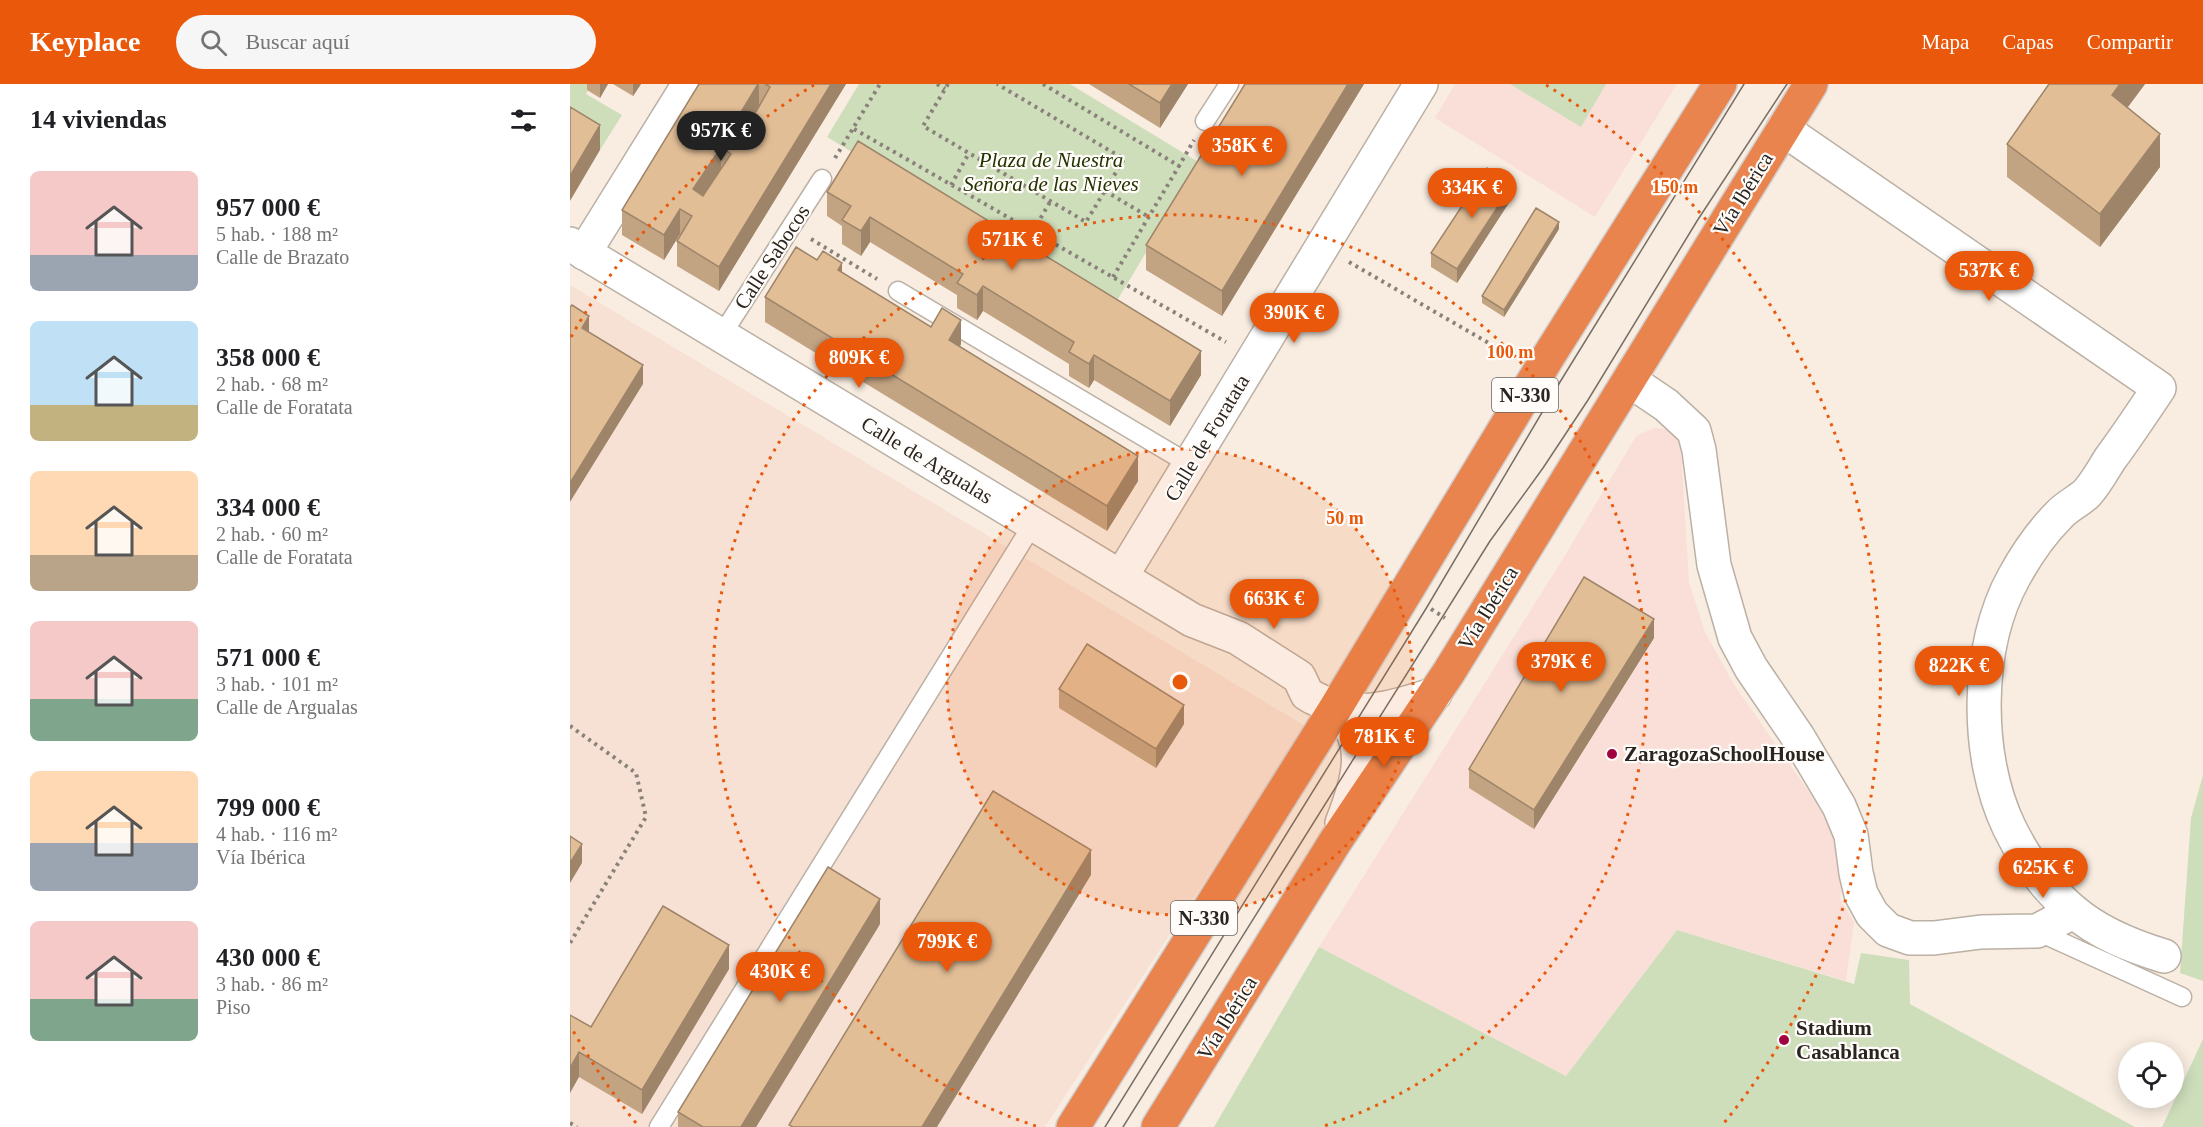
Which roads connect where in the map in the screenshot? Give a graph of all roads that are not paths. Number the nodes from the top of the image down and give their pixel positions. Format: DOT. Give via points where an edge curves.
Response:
graph roads {
  1 [pos="689,84"];
  2 [pos="1229,84"];
  3 [pos="1421,84"];
  4 [pos="1720,84"];
  5 [pos="1810,84"];
  6 [pos="1205,121"];
  7 [pos="1783,129"];
  8 [pos="822,179"];
  9 [pos="577,249"];
  10 [pos="898,291"];
  11 [pos="721,336"];
  12 [pos="1629,380"];
  13 [pos="1191,465"];
  14 [pos="1033,524"];
  15 [pos="1121,577"];
  16 [pos="1435,694"];
  17 [pos="1321,701"];
  18 [pos="1335,842"];
  19 [pos="2073,912"];
  20 [pos="2037,931"];
  21 [pos="2164,956"];
  22 [pos="2182,997"];
  23 [pos="1168,1118"];
  24 [pos="659,1127"];
  25 [pos="1073,1127"];
  1 -- 9 [label="street"];
  2 -- 6 [label="lane"];
  3 -- 13 [label="street, Calle de Foratata"];
  4 -- 17 [label="highway, N-330" via="1405,593"];
  5 -- 7 [label="highway, Vía Ibérica"];
  7 -- 12 [label="highway, Vía Ibérica"];
  7 -- 19 [label="street" via="2160,388 2086,494 2060,513 2035,542 2009,588 1988,655 1984,694 1994,785 2009,827 2030,862"];
  8 -- 11 [label="lane, Calle Sabocos"];
  9 -- 11 [label="street, Calle de Argualas"];
  10 -- 13 [label="lane"];
  11 -- 14 [label="street, Calle de Argualas"];
  12 -- 16 [label="highway, Vía Ibérica"];
  12 -- 20 [label="street" via="1666,405 1694,431 1714,565 1735,638 1839,806 1851,836 1861,894 1872,914 1888,930 1910,938"];
  13 -- 15 [label="street, Calle de Foratata"];
  14 -- 15 [label="street, Calle de Argualas"];
  14 -- 24 [label="lane"];
  15 -- 17 [label="street, Calle de Argualas" via="1192,620 1227,653 1291,692"];
  16 -- 17 [label="street, Calle de Argualas" via="1384,710 1361,712"];
  16 -- 18 [label="highway, Vía Ibérica"];
  17 -- 18 [label="street" via="1352,728 1359,749 1356,780"];
  17 -- 25 [label="highway, N-330"];
  18 -- 23 [label="highway, Vía Ibérica"];
  19 -- 20 [label="street"];
  19 -- 21 [label="street" via="2117,940"];
  20 -- 22 [label="lane"];
}
